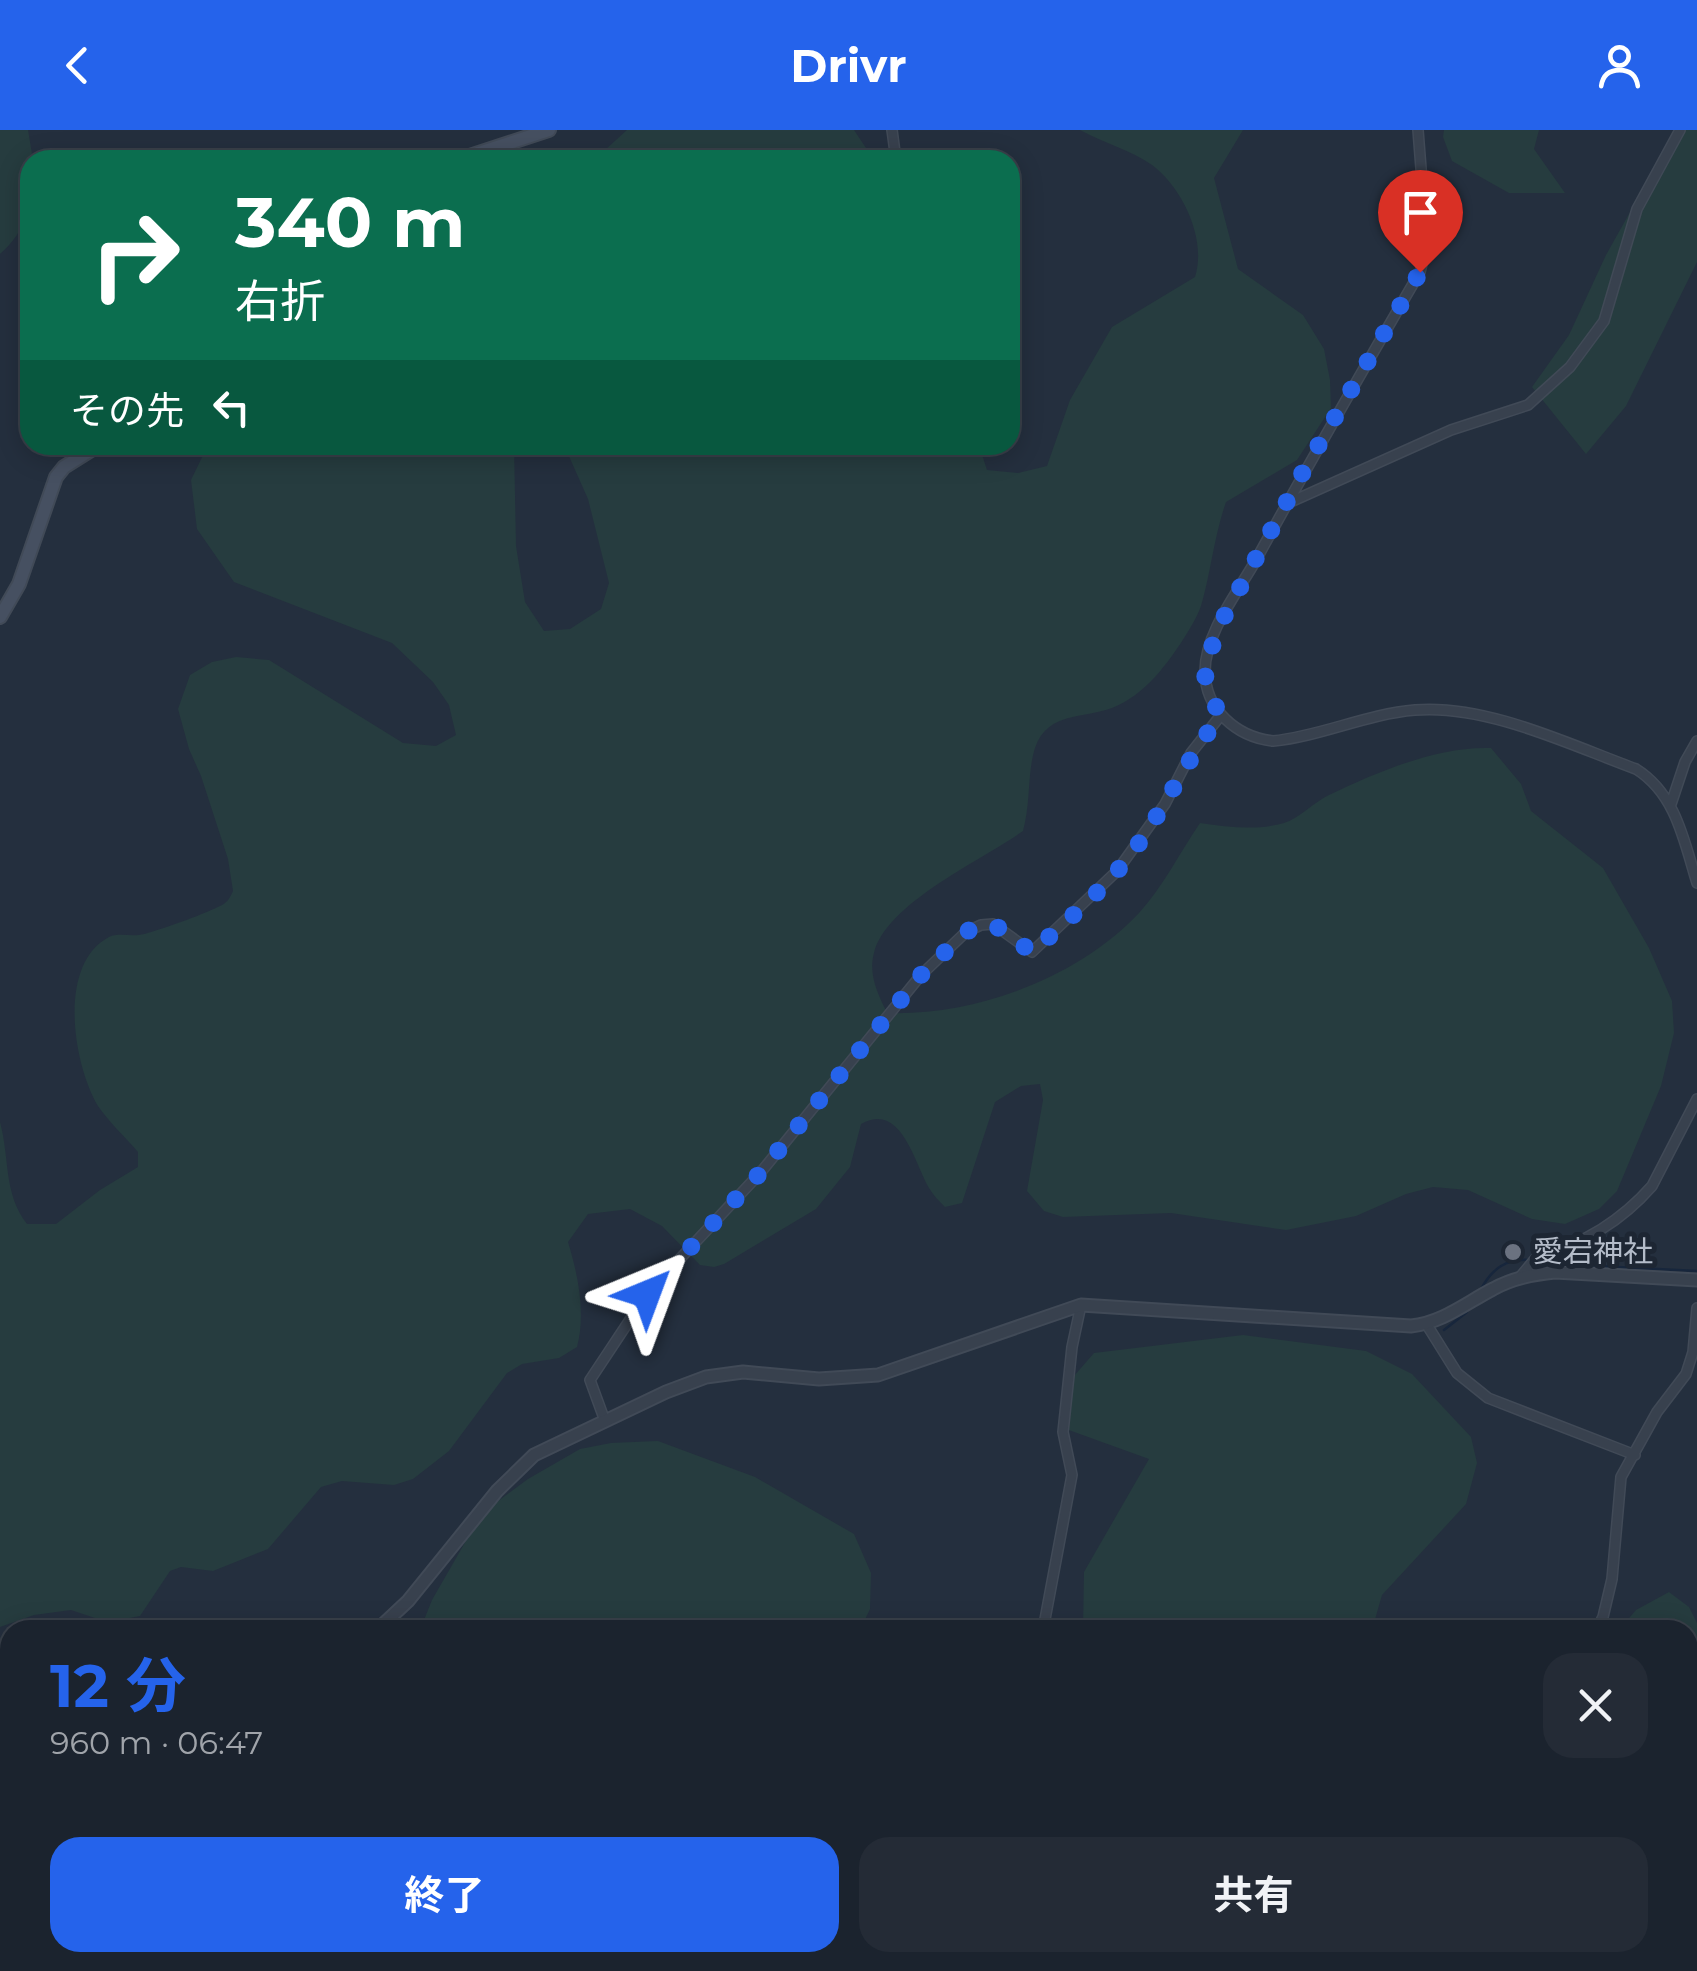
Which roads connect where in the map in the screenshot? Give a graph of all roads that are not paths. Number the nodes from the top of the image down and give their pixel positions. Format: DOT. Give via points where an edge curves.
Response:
graph roads {
  1 [pos="549,130"];
  2 [pos="1418,130"];
  3 [pos="1680,130"];
  4 [pos="488,150"];
  5 [pos="83,455"];
  6 [pos="1286,504"];
  7 [pos="0,617"];
  8 [pos="1221,715"];
  9 [pos="1697,741"];
  10 [pos="1671,804"];
  11 [pos="1697,882"];
  12 [pos="1697,1099"];
  13 [pos="1520,1277"];
  14 [pos="1697,1280"];
  15 [pos="1081,1305"];
  16 [pos="1697,1308"];
  17 [pos="1427,1325"];
  18 [pos="605,1421"];
  19 [pos="1636,1455"];
  20 [pos="387,1620"];
  21 [pos="1045,1620"];
  22 [pos="1601,1620"];
  1 -- 4 [label="main road"];
  2 -- 6 [label="street" via="1428,245 1420,272"];
  3 -- 6 [label="street" via="1638,209 1604,320 1570,367 1528,405 1451,430"];
  5 -- 7 [label="main road" via="56,477 29,558"];
  6 -- 8 [label="street" via="1206,657 1208,687"];
  8 -- 10 [label="street" via="1244,733 1273,741 1389,713 1474,713 1636,769"];
  8 -- 18 [label="street" via="1117,871 1032,952 993,924 981,924 921,975 761,1172 647,1294 590,1380"];
  9 -- 10 [label="street"];
  10 -- 11 [label="street"];
  12 -- 13 [label="street" via="1643,1197 1583,1240 1540,1253"];
  13 -- 14 [label="street" via="1556,1272"];
  13 -- 17 [label="street"];
  15 -- 17 [label="street"];
  15 -- 18 [label="street" via="878,1375 721,1374"];
  15 -- 21 [label="street" via="1063,1432 1072,1476"];
  16 -- 19 [label="street" via="1686,1374"];
  17 -- 19 [label="street" via="1457,1372 1488,1398"];
  18 -- 20 [label="street" via="534,1454 516,1470"];
  19 -- 22 [label="street" via="1621,1477"];
}
